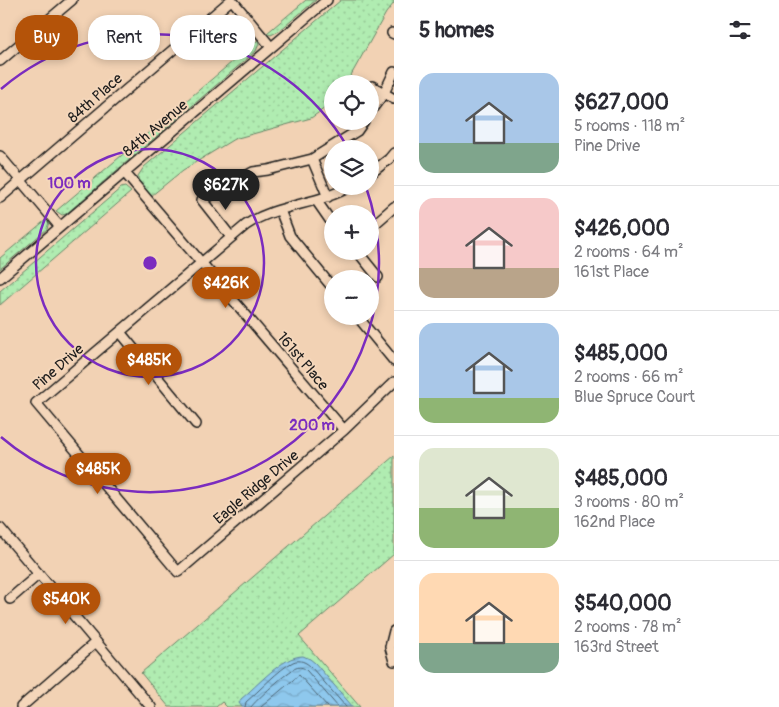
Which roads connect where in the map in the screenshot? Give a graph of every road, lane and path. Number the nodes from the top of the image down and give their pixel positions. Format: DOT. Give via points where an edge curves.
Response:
graph roads {
  1 [pos="72,0"];
  2 [pos="232,0"];
  3 [pos="327,0"];
  4 [pos="271,47"];
  5 [pos="0,61"];
  6 [pos="394,72"];
  7 [pos="379,90"];
  8 [pos="384,93"];
  9 [pos="394,99"];
  10 [pos="379,100"];
  11 [pos="358,130"];
  12 [pos="394,153"];
  13 [pos="0,156"];
  14 [pos="312,159"];
  15 [pos="379,167"];
  16 [pos="124,172"];
  17 [pos="21,180"];
  18 [pos="332,195"];
  19 [pos="328,197"];
  20 [pos="0,198"];
  21 [pos="316,200"];
  22 [pos="394,207"];
  23 [pos="280,210"];
  24 [pos="324,212"];
  25 [pos="379,220"];
  26 [pos="60,227"];
  27 [pos="231,237"];
  28 [pos="364,260"];
  29 [pos="202,262"];
  30 [pos="372,270"];
  31 [pos="324,277"];
  32 [pos="0,278"];
  33 [pos="365,325"];
  34 [pos="120,332"];
  35 [pos="394,360"];
  36 [pos="394,382"];
  37 [pos="196,424"];
  38 [pos="344,430"];
  39 [pos="0,528"];
  40 [pos="178,572"];
  41 [pos="39,574"];
  42 [pos="10,599"];
  43 [pos="394,631"];
  44 [pos="96,642"];
  45 [pos="394,661"];
  46 [pos="21,707"];
  47 [pos="151,707"];
  1 -- 5 [label="street"];
  2 -- 4 [label="street"];
  2 -- 17 [label="street, 84th Place"];
  3 -- 4 [label="street, 84th Avenue"];
  4 -- 16 [label="street, 84th Avenue"];
  6 -- 8 [label="street"];
  7 -- 8 [label="street"];
  8 -- 9 [label="street"];
  8 -- 10 [label="street"];
  11 -- 14 [label="street"];
  12 -- 15 [label="street"];
  13 -- 17 [label="street"];
  14 -- 19 [label="street"];
  14 -- 27 [label="street" via="253,172 202,200"];
  16 -- 26 [label="street, 84th Avenue"];
  16 -- 29 [label="street, 161st Place"];
  17 -- 20 [label="street, 84th Place"];
  17 -- 26 [label="street"];
  18 -- 19 [label="street, Pine Drive"];
  19 -- 21 [label="street, Pine Drive"];
  21 -- 23 [label="street, Pine Drive"];
  21 -- 24 [label="street"];
  22 -- 25 [label="street"];
  23 -- 27 [label="street, Pine Drive" via="254,219"];
  23 -- 31 [label="street" via="290,236"];
  26 -- 32 [label="street, 84th Avenue"];
  27 -- 29 [label="street, Pine Drive"];
  28 -- 30 [label="street"];
  29 -- 34 [label="street, Pine Drive"];
  29 -- 38 [label="street, 161st Place"];
  33 -- 35 [label="street"];
  34 -- 37 [label="street"];
  34 -- 40 [label="street, Pine Drive" via="36,404"];
  36 -- 38 [label="street, Eagle Ridge Drive"];
  38 -- 40 [label="street, Eagle Ridge Drive"];
  39 -- 41 [label="street"];
  41 -- 42 [label="street"];
  41 -- 44 [label="street"];
  43 -- 45 [label="street" via="390,647"];
  44 -- 46 [label="street"];
  44 -- 47 [label="street"];
}
